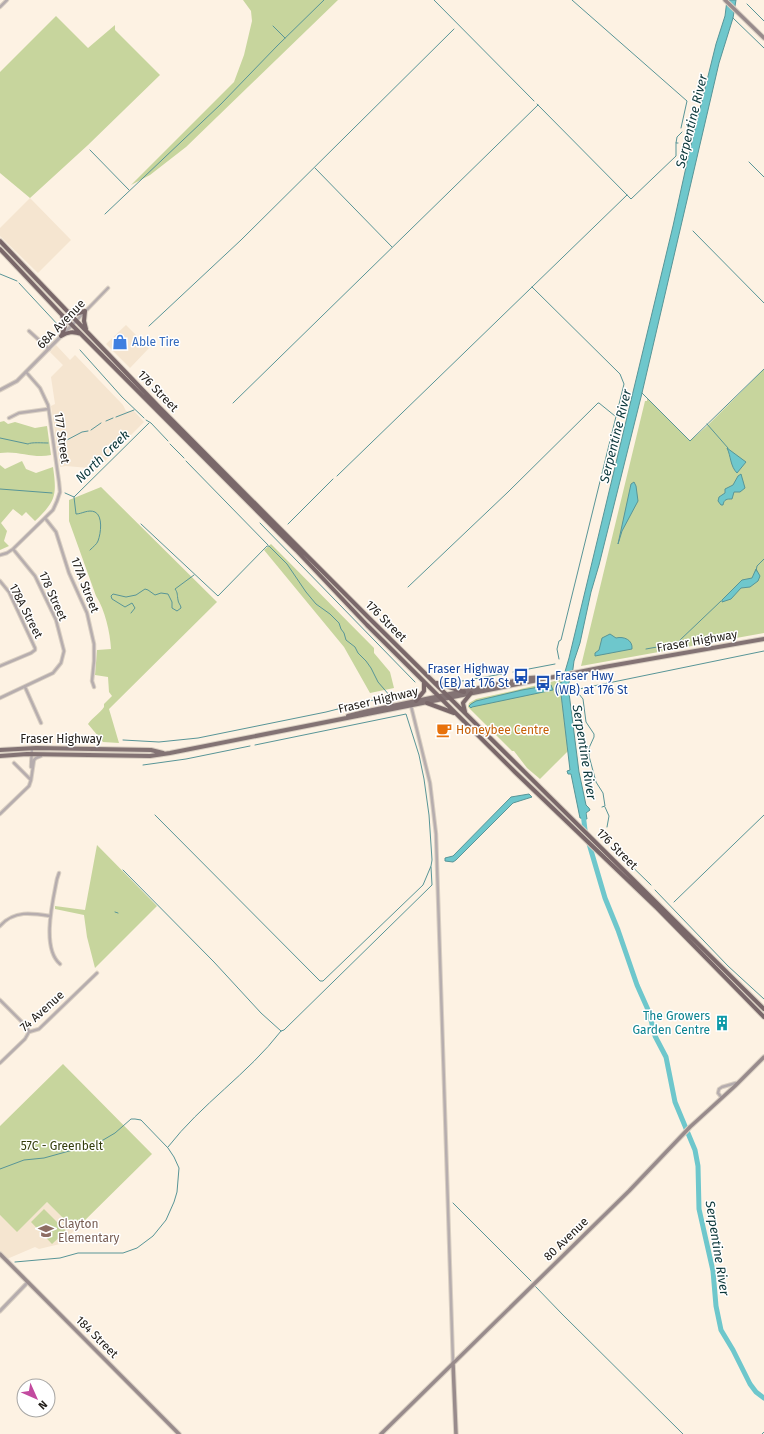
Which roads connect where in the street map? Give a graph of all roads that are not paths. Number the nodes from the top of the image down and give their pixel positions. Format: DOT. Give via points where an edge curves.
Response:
graph roads {
  1 [pos="8,0"];
  2 [pos="725,0"];
  3 [pos="0,7"];
  4 [pos="764,38"];
  5 [pos="0,241"];
  6 [pos="0,249"];
  7 [pos="108,288"];
  8 [pos="66,311"];
  9 [pos="85,311"];
  10 [pos="62,315"];
  11 [pos="76,321"];
  12 [pos="72,325"];
  13 [pos="29,331"];
  14 [pos="87,332"];
  15 [pos="83,335"];
  16 [pos="61,336"];
  17 [pos="49,349"];
  18 [pos="26,372"];
  19 [pos="0,390"];
  20 [pos="48,409"];
  21 [pos="9,418"];
  22 [pos="45,518"];
  23 [pos="13,549"];
  24 [pos="0,555"];
  25 [pos="1,583"];
  26 [pos="764,639"];
  27 [pos="0,666"];
  28 [pos="562,676"];
  29 [pos="424,682"];
  30 [pos="434,682"];
  31 [pos="24,687"];
  32 [pos="94,687"];
  33 [pos="464,692"];
  34 [pos="471,694"];
  35 [pos="449,697"];
  36 [pos="0,698"];
  37 [pos="441,698"];
  38 [pos="416,701"];
  39 [pos="427,703"];
  40 [pos="411,706"];
  41 [pos="465,712"];
  42 [pos="457,715"];
  43 [pos="365,716"];
  44 [pos="41,724"];
  45 [pos="318,725"];
  46 [pos="32,748"];
  47 [pos="0,750"];
  48 [pos="170,753"];
  49 [pos="31,754"];
  50 [pos="44,754"];
  51 [pos="0,756"];
  52 [pos="14,763"];
  53 [pos="32,770"];
  54 [pos="31,780"];
  55 [pos="0,814"];
  56 [pos="59,873"];
  57 [pos="50,916"];
  58 [pos="0,926"];
  59 [pos="60,964"];
  60 [pos="97,973"];
  61 [pos="0,1000"];
  62 [pos="764,1009"];
  63 [pos="764,1017"];
  64 [pos="29,1032"];
  65 [pos="764,1057"];
  66 [pos="0,1063"];
  67 [pos="739,1083"];
  68 [pos="722,1098"];
  69 [pos="0,1254"];
  70 [pos="28,1282"];
  71 [pos="0,1311"];
  72 [pos="453,1363"];
  73 [pos="179,1434"];
  74 [pos="381,1434"];
  75 [pos="456,1434"];
  1 -- 3 [label="street"];
  2 -- 4 [label="main road"];
  5 -- 8 [label="highway, 176 Street"];
  6 -- 10 [label="highway, 176 Street"];
  7 -- 9 [label="street, 68A Avenue"];
  8 -- 9 [label="highway" via="76,314"];
  8 -- 11 [label="highway, 176 Street"];
  9 -- 11 [label="street, 68A Avenue"];
  9 -- 14 [label="highway"];
  10 -- 12 [label="highway, 176 Street"];
  10 -- 16 [label="highway" via="65,326"];
  11 -- 12 [label="street, 68A Avenue"];
  11 -- 14 [label="highway, 176 Street"];
  12 -- 15 [label="highway, 176 Street"];
  12 -- 16 [label="street, 68A Avenue"];
  13 -- 17 [label="street"];
  14 -- 30 [label="highway, 176 Street"];
  15 -- 16 [label="highway" via="72,332"];
  15 -- 29 [label="highway, 176 Street"];
  16 -- 17 [label="street, 68A Avenue"];
  17 -- 18 [label="street, 68A Avenue"];
  18 -- 19 [label="street, 68A Avenue" via="13,384"];
  18 -- 20 [label="street, 177 Street" via="43,392"];
  20 -- 21 [label="street" via="21,413"];
  20 -- 22 [label="street, 177 Street" via="60,489 57,502"];
  22 -- 23 [label="street"];
  22 -- 32 [label="street, 177A Street" via="56,532 69,574 88,616 94,644"];
  23 -- 24 [label="street"];
  23 -- 31 [label="street, 178 Street" via="38,582 63,646 63,657 59,667 53,673"];
  25 -- 27 [label="street, 178A Street" via="9,592 35,650"];
  26 -- 28 [label="main road, Fraser Highway"];
  28 -- 33 [label="main road, Fraser Highway" via="530,678"];
  28 -- 34 [label="main road, Fraser Highway"];
  29 -- 37 [label="highway, 176 Street"];
  29 -- 38 [label="highway" via="424,691"];
  30 -- 33 [label="highway"];
  30 -- 35 [label="highway, 176 Street"];
  31 -- 36 [label="street"];
  31 -- 44 [label="street"];
  33 -- 35 [label="main road, Fraser Highway"];
  34 -- 35 [label="main road, Fraser Highway"];
  34 -- 41 [label="highway" via="463,704"];
  35 -- 37 [label="main road, Fraser Highway"];
  35 -- 41 [label="highway, 176 Street"];
  37 -- 38 [label="main road, Fraser Highway"];
  37 -- 39 [label="main road, Fraser Highway"];
  37 -- 42 [label="highway, 176 Street"];
  37 -- 43 [label="main road"];
  38 -- 45 [label="main road, Fraser Highway"];
  39 -- 40 [label="main road, Fraser Highway"];
  39 -- 42 [label="highway"];
  40 -- 43 [label="main road, Fraser Highway"];
  40 -- 72 [label="street" via="432,793 436,834"];
  41 -- 62 [label="highway, 176 Street"];
  42 -- 63 [label="highway, 176 Street" via="657,908"];
  43 -- 45 [label="main road, Fraser Highway"];
  45 -- 48 [label="main road, Fraser Highway"];
  46 -- 47 [label="main road, Fraser Highway"];
  46 -- 48 [label="main road, Fraser Highway" via="151,750"];
  46 -- 49 [label="street"];
  48 -- 50 [label="main road, Fraser Highway" via="150,756"];
  49 -- 50 [label="main road, Fraser Highway"];
  49 -- 51 [label="main road, Fraser Highway"];
  49 -- 53 [label="street"];
  50 -- 53 [label="street" via="35,759"];
  52 -- 54 [label="street"];
  53 -- 54 [label="street"];
  54 -- 55 [label="street" via="27,788"];
  56 -- 57 [label="street"];
  57 -- 58 [label="street" via="18,914"];
  57 -- 59 [label="street" via="51,944"];
  60 -- 64 [label="street, 74 Avenue" via="39,1029"];
  61 -- 64 [label="street"];
  64 -- 66 [label="street, 74 Avenue"];
  65 -- 67 [label="main road, 80 Avenue"];
  67 -- 68 [label="main road, 80 Avenue"];
  67 -- 68 [label="street" via="719,1089 718,1094"];
  68 -- 72 [label="main road, 80 Avenue"];
  69 -- 70 [label="main road, 184 Street"];
  70 -- 71 [label="street"];
  70 -- 73 [label="main road, 184 Street"];
  72 -- 74 [label="main road, 80 Avenue"];
  72 -- 75 [label="main road"];
}
